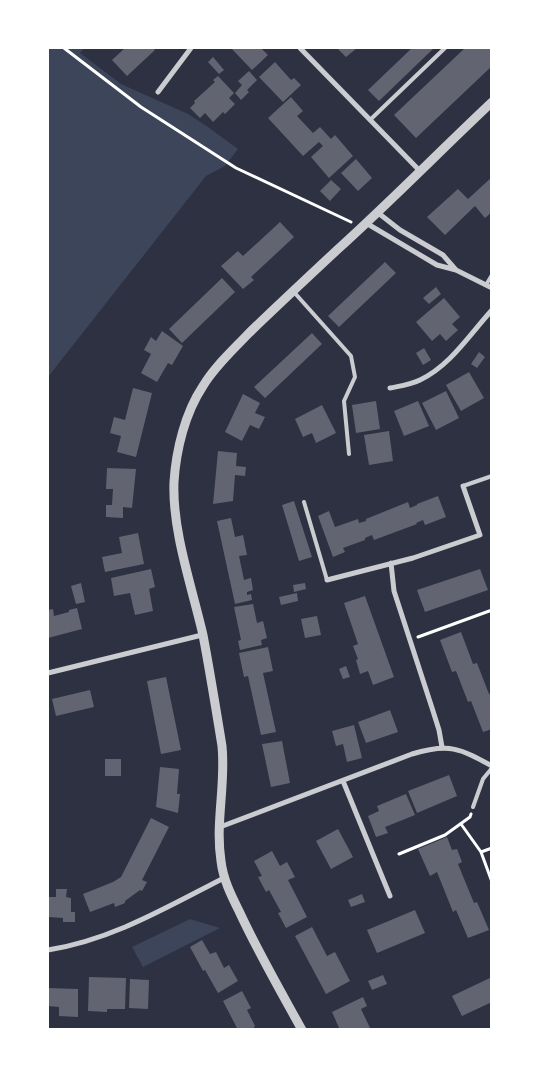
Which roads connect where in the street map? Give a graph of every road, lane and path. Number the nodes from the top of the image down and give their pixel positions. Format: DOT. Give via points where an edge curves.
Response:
graph roads {
  1 [pos="64,48"];
  2 [pos="191,48"];
  3 [pos="300,48"];
  4 [pos="445,48"];
  5 [pos="158,92"];
  6 [pos="492,102"];
  7 [pos="370,120"];
  8 [pos="420,170"];
  9 [pos="377,212"];
  10 [pos="363,225"];
  11 [pos="456,270"];
  12 [pos="492,275"];
  13 [pos="486,285"];
  14 [pos="492,288"];
  15 [pos="293,290"];
  16 [pos="492,310"];
  17 [pos="390,388"];
  18 [pos="349,454"];
  19 [pos="492,476"];
  20 [pos="463,486"];
  21 [pos="304,502"];
  22 [pos="391,563"];
  23 [pos="327,580"];
  24 [pos="492,610"];
  25 [pos="202,635"];
  26 [pos="410,640"];
  27 [pos="48,673"];
  28 [pos="442,747"];
  29 [pos="492,767"];
  30 [pos="343,781"];
  31 [pos="474,807"];
  32 [pos="461,824"];
  33 [pos="220,827"];
  34 [pos="492,848"];
  35 [pos="481,852"];
  36 [pos="399,854"];
  37 [pos="224,878"];
  38 [pos="492,882"];
  39 [pos="390,896"];
  40 [pos="48,950"];
  41 [pos="302,1030"];
  1 -- 10 [label="path" via="141,108 236,168"];
  2 -- 5 [label="street"];
  3 -- 7 [label="street"];
  4 -- 7 [label="lane"];
  6 -- 8 [label="street"];
  7 -- 8 [label="street"];
  8 -- 9 [label="street"];
  9 -- 10 [label="street"];
  9 -- 11 [label="street" via="400,230 443,255"];
  10 -- 11 [label="street" via="437,265"];
  10 -- 15 [label="street"];
  11 -- 13 [label="street"];
  12 -- 13 [label="lane"];
  13 -- 14 [label="street"];
  15 -- 18 [label="lane" via="352,356 355,377 344,401"];
  15 -- 25 [label="street" via="219,363 202,386 184,427 174,482 175,512"];
  16 -- 17 [label="street" via="446,363 408,385"];
  19 -- 20 [label="lane"];
  20 -- 22 [label="street" via="480,535"];
  21 -- 23 [label="lane"];
  22 -- 23 [label="street"];
  22 -- 26 [label="street" via="394,591"];
  24 -- 26 [label="path"];
  25 -- 27 [label="street"];
  25 -- 33 [label="street" via="224,763"];
  26 -- 28 [label="street"];
  28 -- 29 [label="street" via="466,752"];
  28 -- 30 [label="street" via="412,754"];
  29 -- 31 [label="lane" via="483,779"];
  30 -- 33 [label="street"];
  30 -- 39 [label="street"];
  31 -- 32 [label="path" via="470,817"];
  32 -- 35 [label="path"];
  32 -- 36 [label="path" via="445,835"];
  33 -- 37 [label="street" via="220,860"];
  34 -- 35 [label="path"];
  35 -- 38 [label="path"];
  37 -- 40 [label="street" via="136,923 76,945"];
  37 -- 41 [label="street"];
}
